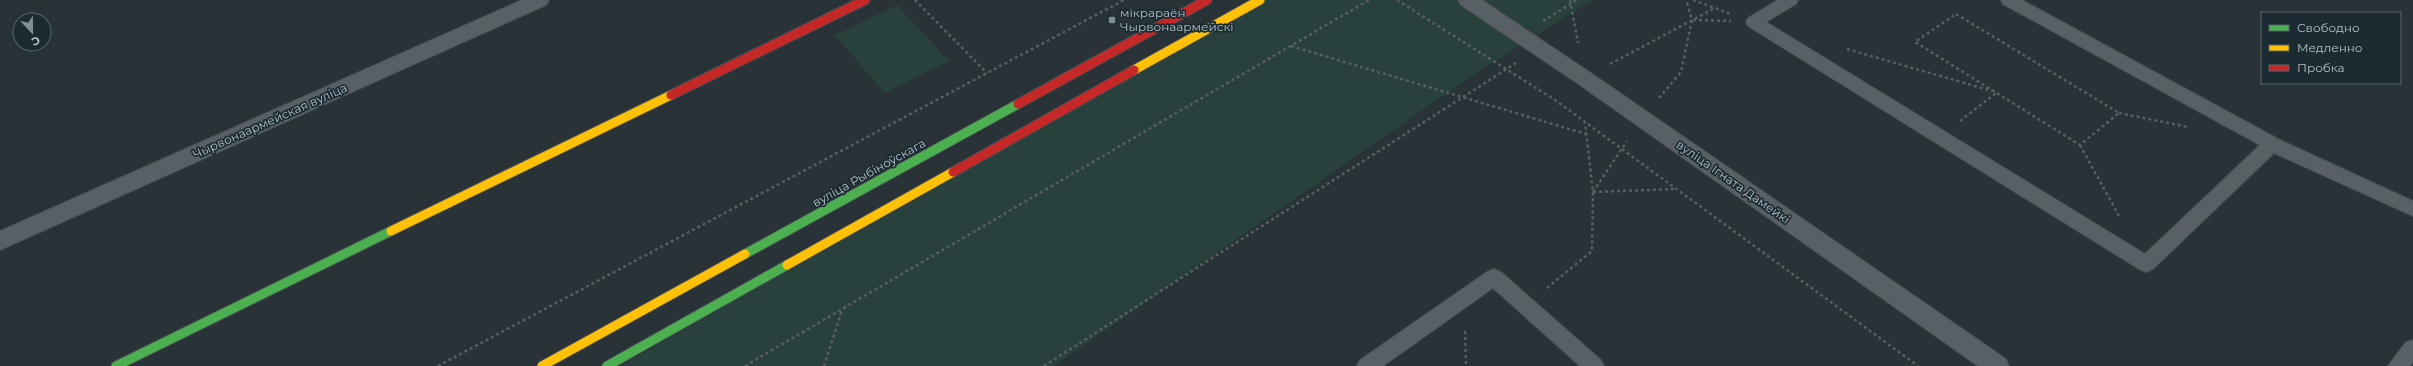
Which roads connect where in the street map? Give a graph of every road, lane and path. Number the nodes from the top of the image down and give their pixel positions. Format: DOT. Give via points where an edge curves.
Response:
graph roads {
  1 [pos="539,0"];
  2 [pos="865,0"];
  3 [pos="915,0"];
  4 [pos="1124,0"];
  5 [pos="1206,0"];
  6 [pos="1260,0"];
  7 [pos="1369,0"];
  8 [pos="1397,0"];
  9 [pos="1468,0"];
  10 [pos="1570,0"];
  11 [pos="1577,0"];
  12 [pos="1693,0"];
  13 [pos="1790,0"];
  14 [pos="2009,0"];
  15 [pos="1570,4"];
  16 [pos="1715,8"];
  17 [pos="1692,20"];
  18 [pos="1754,22"];
  19 [pos="1519,36"];
  20 [pos="1291,46"];
  21 [pos="1538,48"];
  22 [pos="1845,48"];
  23 [pos="1506,69"];
  24 [pos="987,73"];
  25 [pos="1584,78"];
  26 [pos="1996,93"];
  27 [pos="1462,98"];
  28 [pos="1555,100"];
  29 [pos="1585,122"];
  30 [pos="1586,134"];
  31 [pos="1940,137"];
  32 [pos="2272,144"];
  33 [pos="2080,145"];
  34 [pos="1677,189"];
  35 [pos="1593,192"];
  36 [pos="2413,209"];
  37 [pos="2120,218"];
  38 [pos="0,241"];
  39 [pos="1526,305"];
  40 [pos="842,309"];
  41 [pos="2413,348"];
  42 [pos="613,365"];
  43 [pos="116,366"];
  44 [pos="438,366"];
  45 [pos="542,366"];
  46 [pos="745,366"];
  47 [pos="824,366"];
  48 [pos="1044,366"];
  49 [pos="1367,366"];
  50 [pos="1594,366"];
  51 [pos="1918,366"];
  52 [pos="1997,366"];
  53 [pos="2398,366"];
  1 -- 38 [label="street, Чырвонаармейская вуліца"];
  2 -- 43 [label="main road"];
  3 -- 24 [label="path"];
  4 -- 24 [label="path"];
  5 -- 45 [label="main road, вуліца Рыбіноўскага"];
  6 -- 42 [label="main road"];
  7 -- 20 [label="path"];
  8 -- 23 [label="path"];
  9 -- 19 [label="street, вуліца Ігната Дамейкі"];
  10 -- 15 [label="path"];
  11 -- 15 [label="path"];
  12 -- 16 [label="path"];
  13 -- 18 [label="lane"];
  14 -- 32 [label="lane"];
  15 -- 19 [label="path"];
  15 -- 25 [label="path"];
  16 -- 17 [label="path"];
  16 -- 18 [label="path"];
  17 -- 18 [label="path"];
  17 -- 25 [label="path"];
  18 -- 31 [label="lane"];
  19 -- 21 [label="street, вуліца Ігната Дамейкі"];
  20 -- 27 [label="path"];
  20 -- 40 [label="path"];
  21 -- 23 [label="path"];
  21 -- 25 [label="street, вуліца Ігната Дамейкі"];
  22 -- 26 [label="path"];
  23 -- 27 [label="path"];
  23 -- 28 [label="path"];
  24 -- 44 [label="path"];
  25 -- 28 [label="path"];
  25 -- 52 [label="street, вуліца Ігната Дамейкі"];
  26 -- 31 [label="path"];
  26 -- 33 [label="path"];
  26 -- 33 [label="path" via="1915,42 1956,14 2119,113"];
  27 -- 30 [label="path"];
  27 -- 48 [label="path"];
  28 -- 29 [label="path"];
  29 -- 30 [label="path"];
  29 -- 34 [label="path"];
  30 -- 35 [label="path"];
  31 -- 32 [label="lane" via="2146,264"];
  32 -- 36 [label="lane"];
  33 -- 37 [label="path"];
  34 -- 35 [label="path"];
  34 -- 51 [label="path"];
  35 -- 39 [label="path" via="1592,251"];
  39 -- 49 [label="lane" via="1494,277"];
  39 -- 50 [label="lane"];
  40 -- 46 [label="path"];
  40 -- 47 [label="path"];
  41 -- 53 [label="lane"];
}
